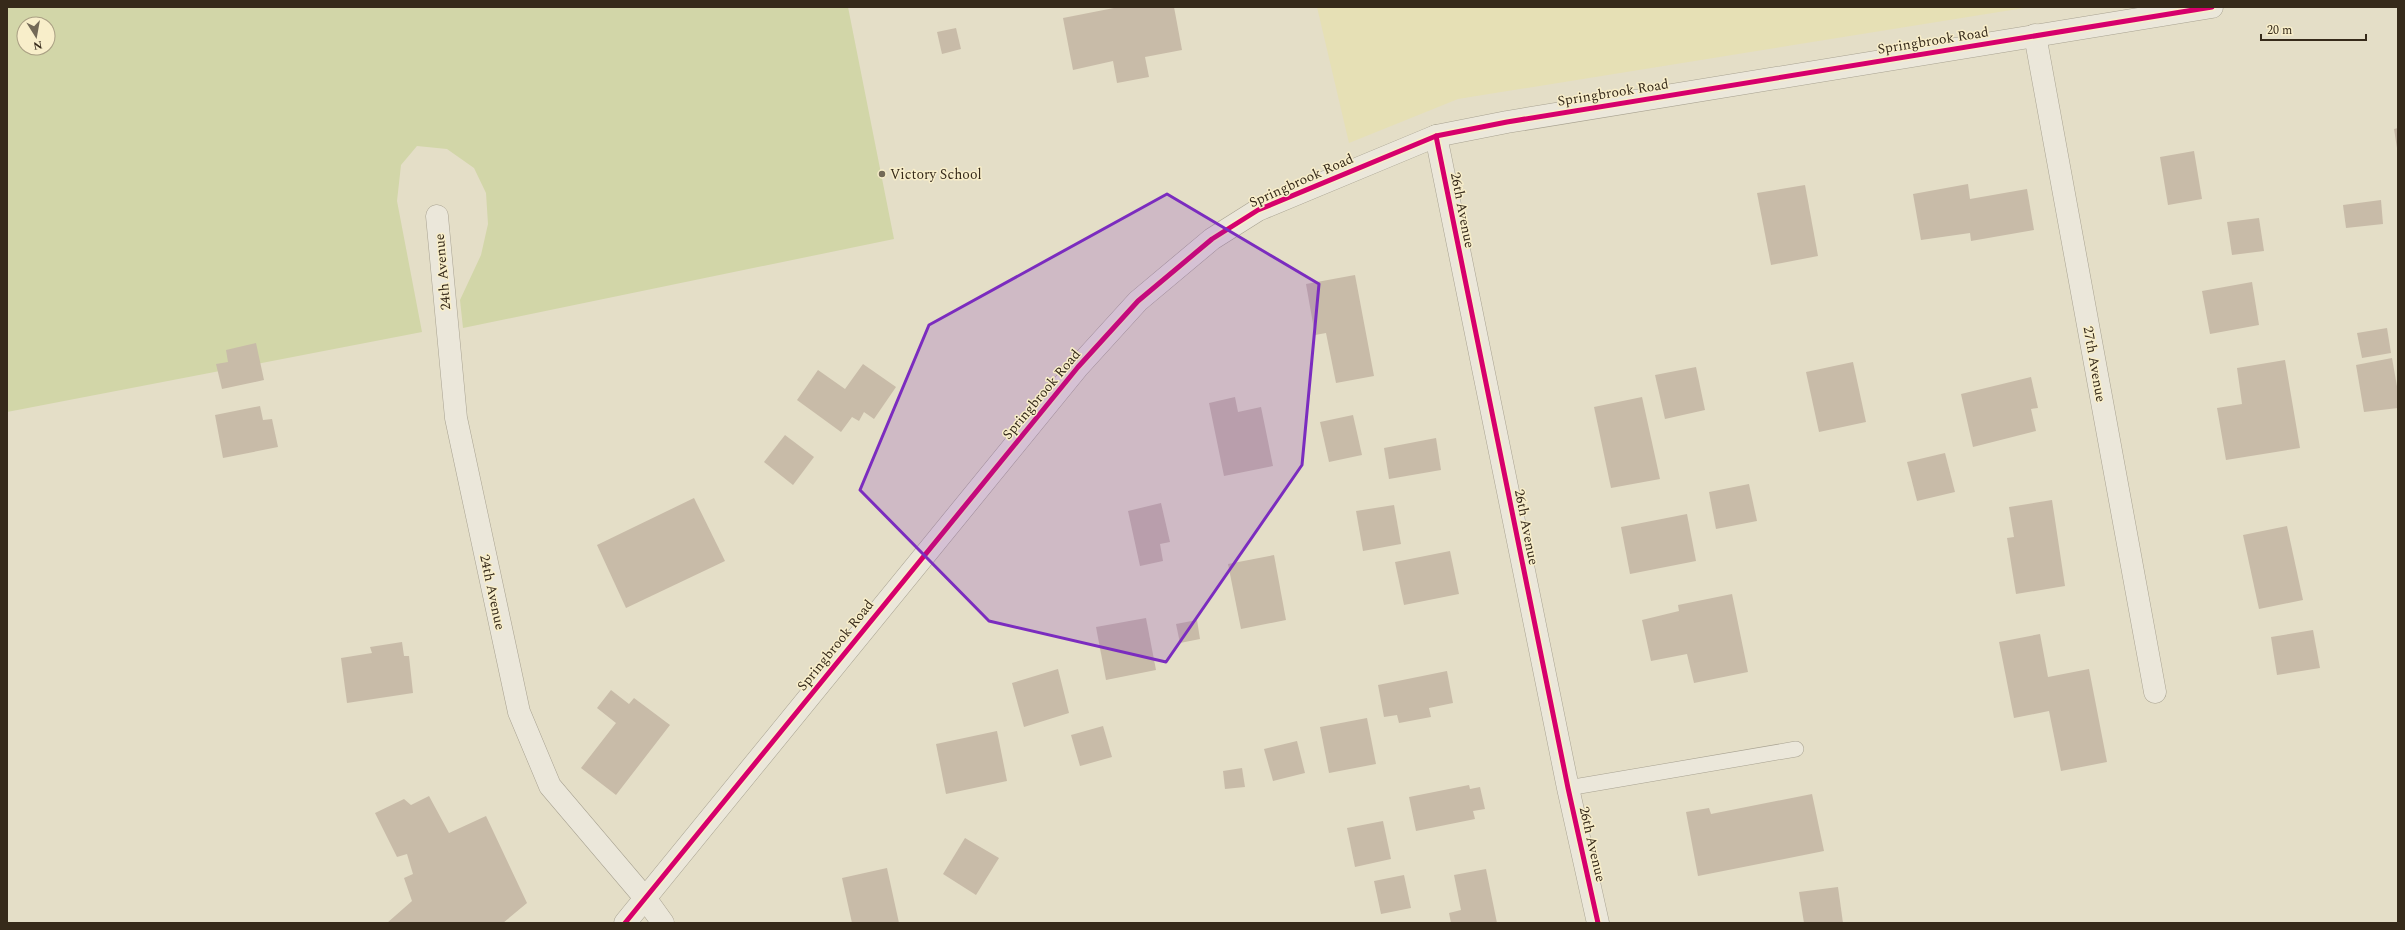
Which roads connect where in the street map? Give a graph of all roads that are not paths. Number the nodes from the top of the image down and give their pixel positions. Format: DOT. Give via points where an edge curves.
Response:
graph roads {
  1 [pos="2212,7"];
  2 [pos="2035,35"];
  3 [pos="1436,136"];
  4 [pos="437,216"];
  5 [pos="2155,692"];
  6 [pos="1796,749"];
  7 [pos="1568,788"];
  8 [pos="645,898"];
  9 [pos="625,923"];
  10 [pos="663,923"];
  11 [pos="1598,923"];
  1 -- 2 [label="street, Springbrook Road"];
  2 -- 3 [label="street, Springbrook Road" via="1507,122"];
  2 -- 5 [label="street, 27th Avenue"];
  3 -- 7 [label="street, 26th Avenue"];
  3 -- 8 [label="street, Springbrook Road" via="1258,210 1212,239 1138,301 1078,367"];
  4 -- 8 [label="street, 24th Avenue" via="456,418 519,712 550,786"];
  6 -- 7 [label="lane"];
  7 -- 11 [label="street, 26th Avenue"];
  8 -- 9 [label="street, Springbrook Road"];
  8 -- 10 [label="street, 24th Avenue"];
}
